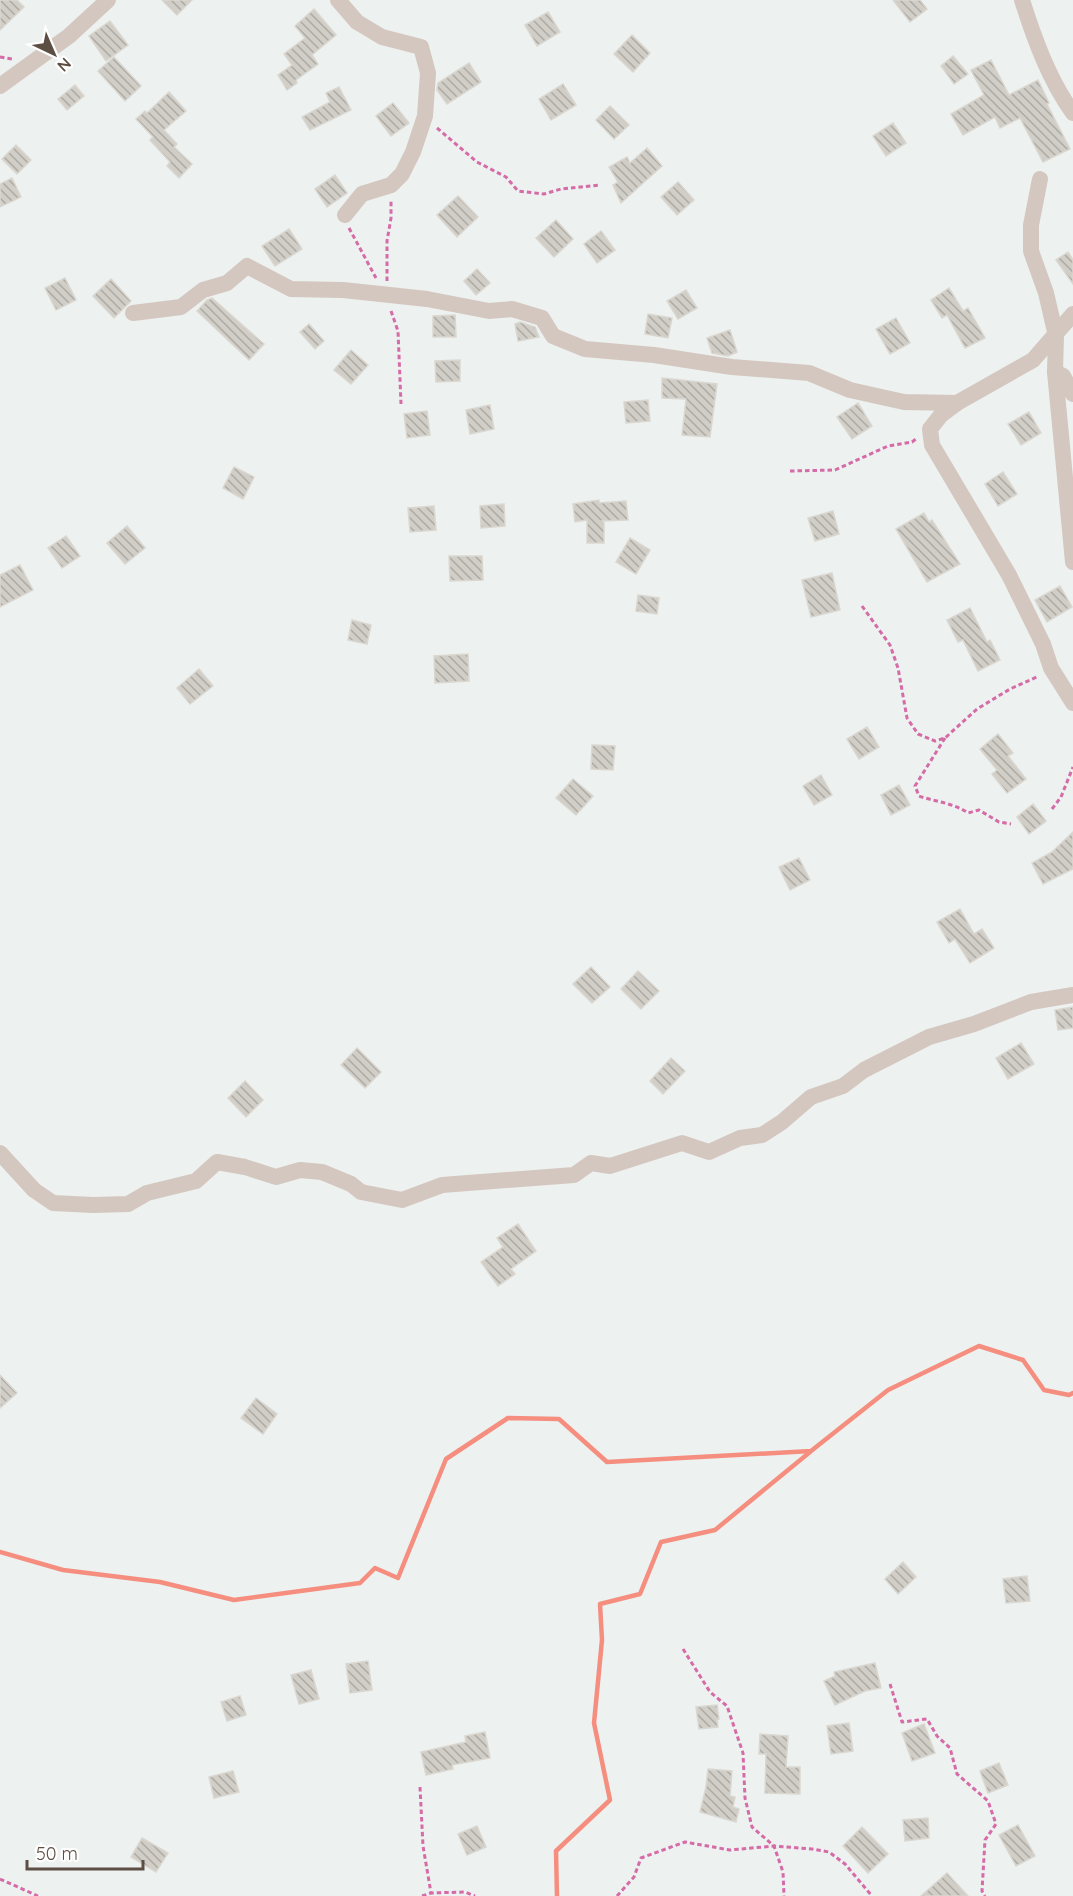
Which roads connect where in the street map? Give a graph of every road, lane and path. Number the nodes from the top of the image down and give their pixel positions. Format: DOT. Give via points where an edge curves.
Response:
graph roads {
  1 [pos="108,0"];
  2 [pos="338,0"];
  3 [pos="1022,0"];
  4 [pos="0,86"];
  5 [pos="1073,113"];
  6 [pos="425,116"];
  7 [pos="1041,179"];
  8 [pos="391,185"];
  9 [pos="600,185"];
  10 [pos="345,215"];
  11 [pos="385,295"];
  12 [pos="133,313"];
  13 [pos="1073,314"];
  14 [pos="1056,336"];
  15 [pos="1055,372"];
  16 [pos="1073,394"];
  17 [pos="957,403"];
  18 [pos="930,429"];
  19 [pos="790,471"];
  20 [pos="1073,562"];
  21 [pos="862,606"];
  22 [pos="1051,668"];
  23 [pos="1073,703"];
  24 [pos="945,738"];
  25 [pos="1073,767"];
  26 [pos="1052,809"];
  27 [pos="1011,824"];
  28 [pos="1073,995"];
  29 [pos="0,1153"];
  30 [pos="683,1649"];
  31 [pos="890,1684"];
  32 [pos="420,1787"];
  33 [pos="774,1846"];
  34 [pos="0,1880"];
  35 [pos="431,1893"];
  36 [pos="38,1896"];
  37 [pos="422,1896"];
  38 [pos="475,1896"];
  39 [pos="617,1896"];
  40 [pos="783,1896"];
  41 [pos="872,1896"];
  42 [pos="985,1896"];
  1 -- 4 [label="street" via="69,36"];
  2 -- 6 [label="street" via="365,27 421,47 428,73"];
  3 -- 5 [label="street" via="1033,35"];
  6 -- 8 [label="street" via="402,174"];
  6 -- 9 [label="path" via="477,162 506,177 518,191 544,194"];
  7 -- 14 [label="street" via="1031,225 1031,251 1047,293"];
  8 -- 10 [label="street" via="362,194"];
  8 -- 11 [label="path"];
  11 -- 12 [label="street" via="291,289 247,266 227,283 203,290 181,307"];
  11 -- 17 [label="street" via="489,311 512,309 542,318 553,336 585,349 809,374 850,390 904,402"];
  13 -- 14 [label="street"];
  14 -- 15 [label="street"];
  14 -- 17 [label="street" via="1033,360"];
  15 -- 16 [label="street" via="1063,376"];
  15 -- 20 [label="street"];
  17 -- 18 [label="street"];
  18 -- 19 [label="path" via="912,442 888,447 835,470"];
  18 -- 22 [label="street" via="932,445 1009,575"];
  21 -- 24 [label="path" via="890,645 907,718 918,734 934,741"];
  22 -- 23 [label="street"];
  22 -- 24 [label="path" via="977,709"];
  24 -- 27 [label="path" via="915,786 919,796 968,813 978,810"];
  25 -- 26 [label="path"];
  28 -- 29 [label="street" via="1031,1002 929,1037 864,1070 843,1086 811,1097 762,1136 740,1138 709,1152 682,1143 610,1166 591,1163 574,1175 442,1185 402,1200 361,1192 322,1172 300,1170 276,1177 218,1162 196,1181 147,1194 128,1204 93,1205 53,1203 34,1190"];
  30 -- 33 [label="path" via="710,1692 727,1706 743,1753 745,1798 752,1827"];
  31 -- 42 [label="path" via="902,1722 927,1719 950,1748 957,1774 988,1801 996,1824 985,1840"];
  32 -- 35 [label="path" via="423,1846"];
  33 -- 39 [label="path" via="730,1850 685,1842 641,1858 634,1877"];
  33 -- 40 [label="path" via="783,1872"];
  33 -- 41 [label="path" via="829,1852 845,1864"];
  34 -- 36 [label="path"];
  35 -- 37 [label="path"];
  35 -- 38 [label="path" via="465,1892"];
}
